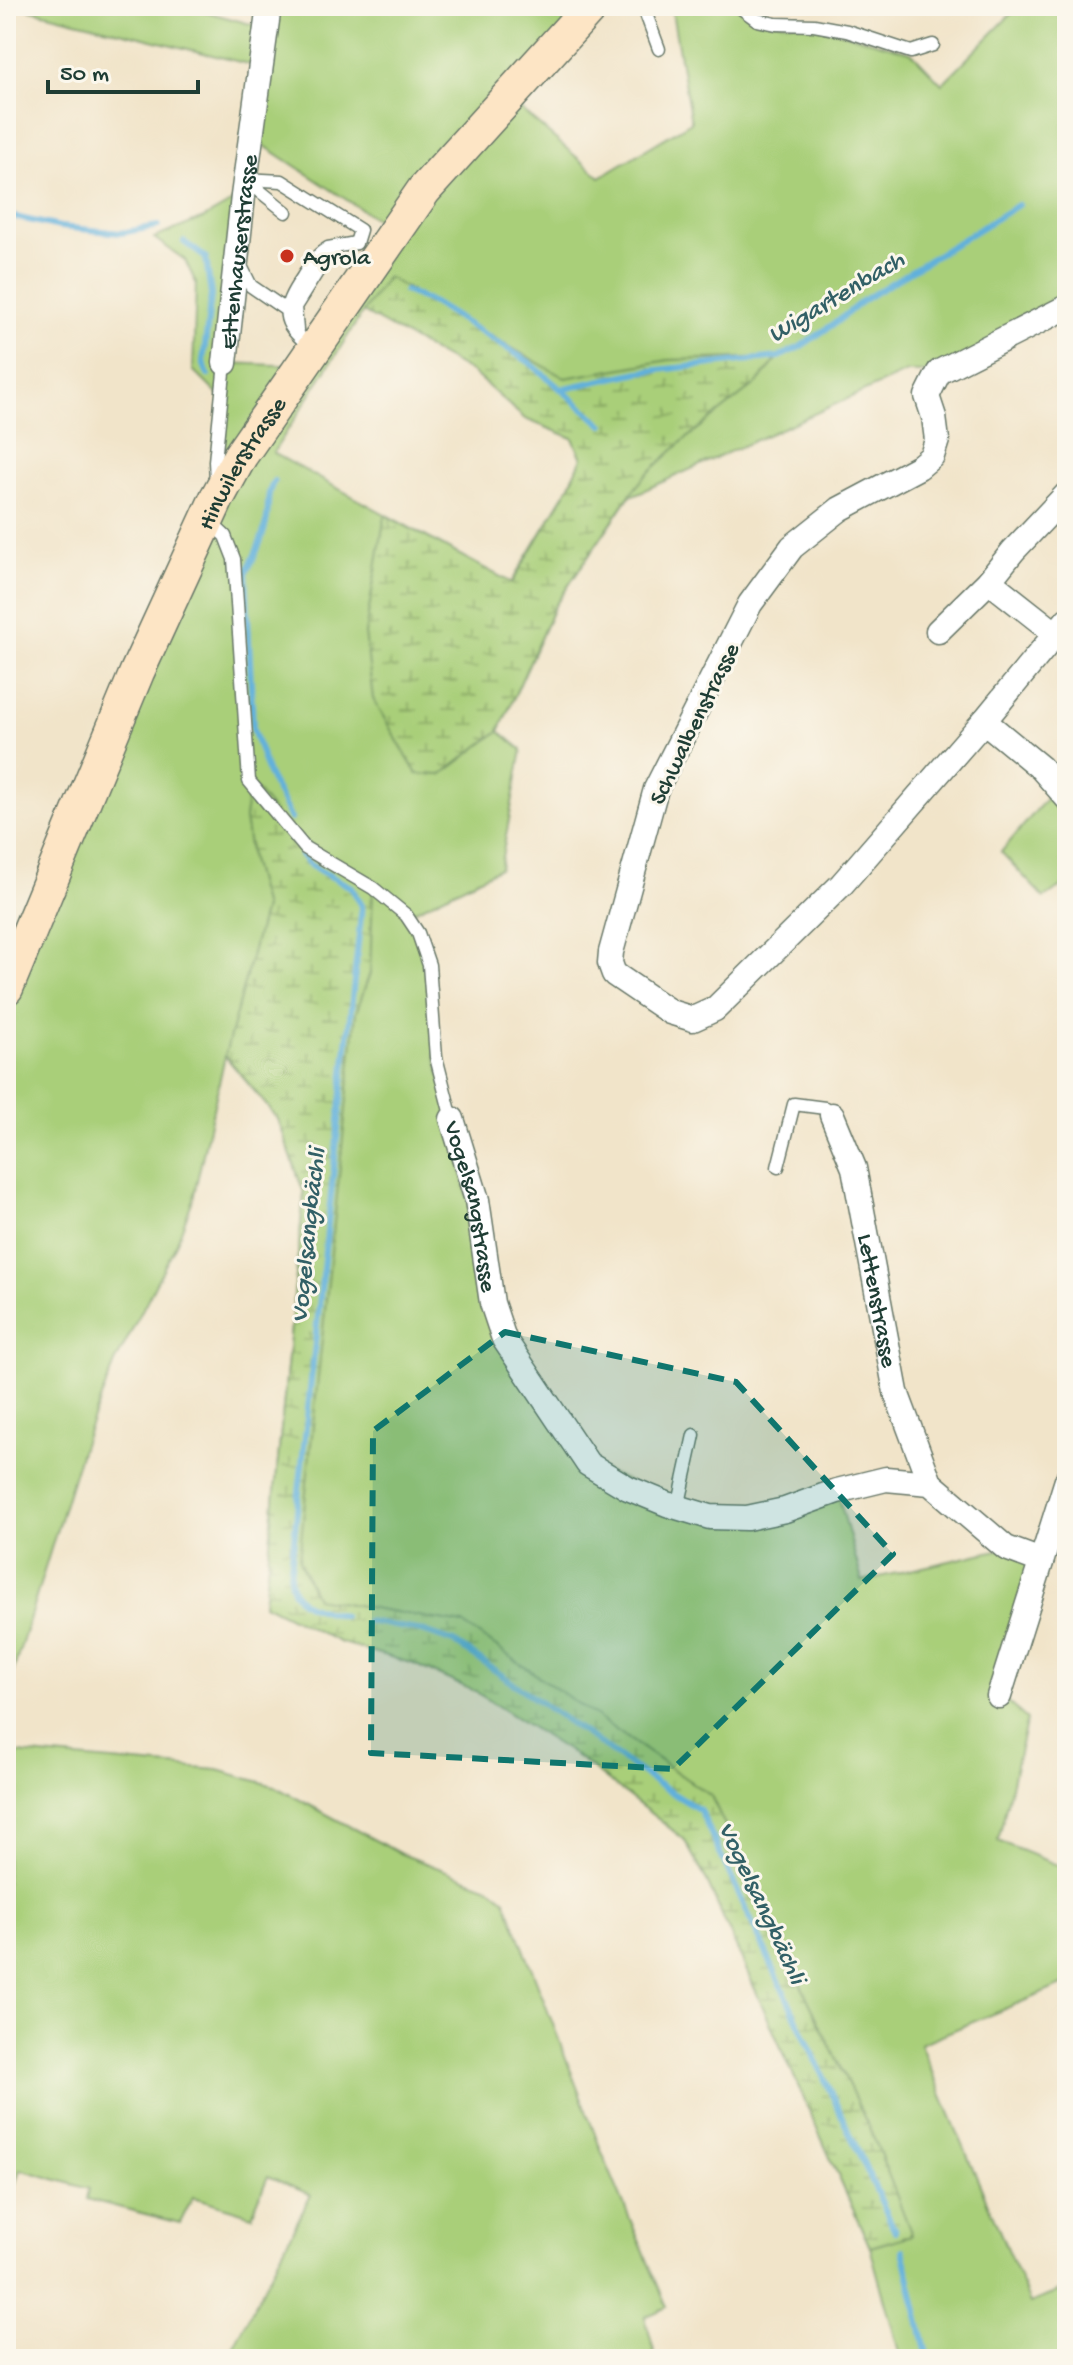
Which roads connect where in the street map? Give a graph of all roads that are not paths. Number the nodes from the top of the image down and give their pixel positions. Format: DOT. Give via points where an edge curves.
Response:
graph roads {
  1 [pos="269,6"];
  2 [pos="591,6"];
  3 [pos="643,6"];
  4 [pos="738,6"];
  5 [pos="933,45"];
  6 [pos="659,49"];
  7 [pos="245,179"];
  8 [pos="286,212"];
  9 [pos="325,238"];
  10 [pos="340,245"];
  11 [pos="365,251"];
  12 [pos="240,264"];
  13 [pos="289,297"];
  14 [pos="1067,307"];
  15 [pos="286,310"];
  16 [pos="306,342"];
  17 [pos="225,363"];
  18 [pos="1067,494"];
  19 [pos="212,509"];
  20 [pos="989,581"];
  21 [pos="1061,626"];
  22 [pos="938,631"];
  23 [pos="984,721"];
  24 [pos="1067,798"];
  25 [pos="6,988"];
  26 [pos="832,1115"];
  27 [pos="452,1119"];
  28 [pos="778,1167"];
  29 [pos="694,1435"];
  30 [pos="1067,1480"];
  31 [pos="930,1483"];
  32 [pos="678,1508"];
  33 [pos="1041,1561"];
  34 [pos="999,1696"];
  1 -- 7 [label="street, Ettenhauserstrasse"];
  2 -- 11 [label="main road, Hinwilerstrasse"];
  3 -- 6 [label="lane"];
  4 -- 5 [label="lane" via="757,20 847,31 911,52"];
  7 -- 8 [label="lane"];
  7 -- 11 [label="lane" via="282,181 360,230"];
  7 -- 12 [label="street, Ettenhauserstrasse"];
  9 -- 10 [label="lane"];
  10 -- 11 [label="lane"];
  10 -- 13 [label="lane" via="317,256"];
  10 -- 16 [label="lane" via="295,307"];
  11 -- 16 [label="main road, Hinwilerstrasse"];
  12 -- 13 [label="lane" via="276,295"];
  12 -- 15 [label="lane" via="251,286"];
  12 -- 17 [label="street, Ettenhauserstrasse"];
  13 -- 15 [label="lane"];
  14 -- 23 [label="street, Schwalbenstrasse" via="939,372 927,396 937,440 932,456 840,509 792,547 750,604 656,789 611,952 614,974 670,1012 693,1019 715,1009 842,884"];
  15 -- 16 [label="lane" via="288,323"];
  16 -- 19 [label="main road, Hinwilerstrasse"];
  17 -- 19 [label="lane, Ettenhauserstrasse"];
  18 -- 20 [label="street"];
  19 -- 25 [label="main road, Hinwilerstrasse" via="137,672"];
  19 -- 27 [label="lane, Vogelsangstrasse" via="234,559 249,781 305,848 373,888 406,915 418,933 429,965 436,1057"];
  20 -- 21 [label="street, Schwalbenstrasse"];
  20 -- 22 [label="street"];
  21 -- 23 [label="street, Schwalbenstrasse"];
  23 -- 24 [label="street" via="1041,768"];
  26 -- 28 [label="lane" via="825,1108 794,1104"];
  26 -- 31 [label="street, Lettenstrasse" via="854,1168 896,1392"];
  27 -- 32 [label="street, Vogelsangstrasse" via="477,1200 492,1303 504,1339 588,1464"];
  29 -- 32 [label="lane"];
  30 -- 33 [label="street"];
  31 -- 32 [label="street, Vogelsangstrasse" via="886,1479 747,1518 710,1517"];
  31 -- 33 [label="street" via="1006,1548"];
  33 -- 34 [label="street"];
}
